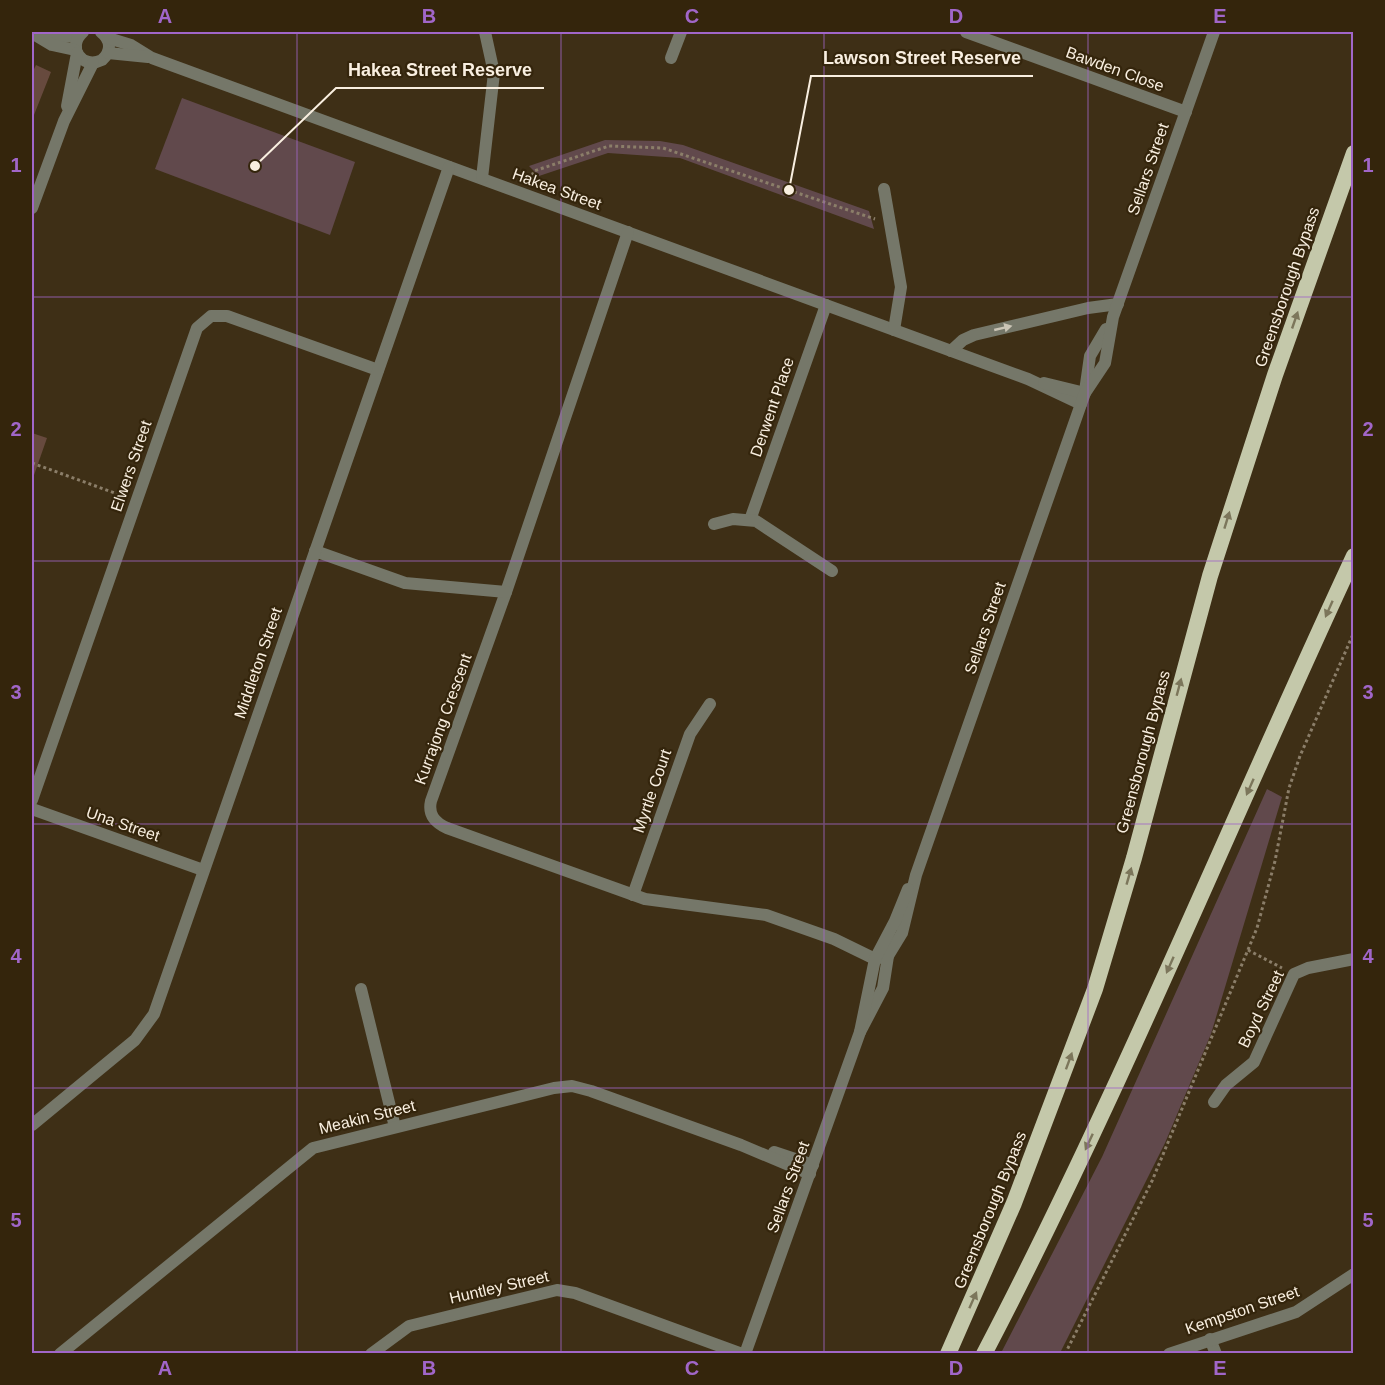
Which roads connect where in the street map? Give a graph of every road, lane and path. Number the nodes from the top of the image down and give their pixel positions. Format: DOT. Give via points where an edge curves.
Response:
graph roads {
  1 [pos="32,32"];
  2 [pos="485,32"];
  3 [pos="681,32"];
  4 [pos="966,32"];
  5 [pos="1214,32"];
  6 [pos="80,34"];
  7 [pos="106,34"];
  8 [pos="76,52"];
  9 [pos="108,53"];
  10 [pos="152,58"];
  11 [pos="671,58"];
  12 [pos="93,63"];
  13 [pos="1186,112"];
  14 [pos="64,121"];
  15 [pos="1353,153"];
  16 [pos="449,167"];
  17 [pos="482,178"];
  18 [pos="530,181"];
  19 [pos="884,189"];
  20 [pos="32,208"];
  21 [pos="889,224"];
  22 [pos="628,232"];
  23 [pos="1118,304"];
  24 [pos="825,305"];
  25 [pos="894,330"];
  26 [pos="951,351"];
  27 [pos="378,370"];
  28 [pos="1083,398"];
  29 [pos="32,463"];
  30 [pos="123,496"];
  31 [pos="750,520"];
  32 [pos="714,524"];
  33 [pos="315,551"];
  34 [pos="1353,556"];
  35 [pos="832,571"];
  36 [pos="506,592"];
  37 [pos="1353,632"];
  38 [pos="710,704"];
  39 [pos="32,800"];
  40 [pos="32,809"];
  41 [pos="203,870"];
  42 [pos="633,895"];
  43 [pos="1248,950"];
  44 [pos="880,955"];
  45 [pos="1353,959"];
  46 [pos="1294,974"];
  47 [pos="361,989"];
  48 [pos="1215,1102"];
  49 [pos="32,1125"];
  50 [pos="395,1127"];
  51 [pos="811,1169"];
  52 [pos="1353,1274"];
  53 [pos="1210,1339"];
  54 [pos="60,1353"];
  55 [pos="371,1353"];
  56 [pos="743,1353"];
  57 [pos="948,1353"];
  58 [pos="984,1353"];
  59 [pos="1065,1353"];
  60 [pos="1169,1353"];
  61 [pos="1216,1353"];
  1 -- 6 [label="street" via="62,37"];
  1 -- 8 [label="street" via="52,45"];
  2 -- 17 [label="street" via="494,73"];
  3 -- 11 [label="street"];
  4 -- 13 [label="street, Bawden Close"];
  5 -- 13 [label="street, Sellars Street"];
  6 -- 8 [label="street"];
  7 -- 9 [label="street"];
  7 -- 10 [label="street, Hakea Street"];
  8 -- 12 [label="street" via="84,61"];
  8 -- 14 [label="street"];
  9 -- 10 [label="street, Hakea Street"];
  9 -- 12 [label="street"];
  10 -- 16 [label="street, Hakea Street"];
  12 -- 14 [label="street"];
  13 -- 23 [label="street, Sellars Street"];
  14 -- 20 [label="street"];
  57 -- 15 [label="highway, Greensborough Bypass, one-way" via="1014,1203 1095,989 1210,576"];
  16 -- 17 [label="street, Hakea Street"];
  16 -- 27 [label="street, Middleton Street"];
  17 -- 22 [label="street, Hakea Street"];
  18 -- 21 [label="path" via="534,171 609,146 663,148"];
  19 -- 21 [label="street"];
  21 -- 25 [label="street" via="901,287"];
  22 -- 24 [label="street, Hakea Street"];
  22 -- 36 [label="street, Kurrajong Crescent"];
  26 -- 23 [label="street, one-way" via="974,335"];
  23 -- 28 [label="street, Sellars Street" via="1105,363"];
  24 -- 25 [label="street, Hakea Street"];
  24 -- 31 [label="street, Derwent Place"];
  25 -- 26 [label="street, Hakea Street"];
  26 -- 28 [label="street, Hakea Street"];
  27 -- 33 [label="street, Middleton Street"];
  27 -- 39 [label="street, Elwers Street" via="226,316 211,316 197,328"];
  28 -- 44 [label="street, Sellars Street" via="916,875 902,933"];
  29 -- 30 [label="path"];
  31 -- 32 [label="street"];
  31 -- 35 [label="street"];
  33 -- 36 [label="street" via="405,584"];
  33 -- 41 [label="street, Middleton Street"];
  34 -- 58 [label="highway, one-way" via="1133,1047"];
  36 -- 42 [label="street, Kurrajong Crescent" via="431,801 430,814 447,828"];
  37 -- 43 [label="path" via="1300,756 1282,816 1265,902"];
  38 -- 42 [label="street, Myrtle Court" via="690,734"];
  40 -- 41 [label="street, Una Street"];
  41 -- 49 [label="street, Middleton Street" via="151,1022 135,1040"];
  42 -- 44 [label="street, Kurrajong Crescent" via="766,915"];
  43 -- 46 [label="path"];
  43 -- 59 [label="path" via="1152,1181"];
  44 -- 51 [label="street, Sellars Street" via="883,988 860,1032"];
  45 -- 46 [label="street, Boyd Street"];
  46 -- 48 [label="street, Boyd Street" via="1254,1062 1226,1085"];
  47 -- 50 [label="street"];
  50 -- 51 [label="street, Meakin Street" via="572,1086"];
  50 -- 54 [label="street, Meakin Street" via="313,1148"];
  51 -- 56 [label="street, Sellars Street"];
  52 -- 53 [label="street, Kempston Street" via="1296,1312"];
  53 -- 60 [label="street, Kempston Street"];
  53 -- 61 [label="street"];
  55 -- 56 [label="street, Huntley Street" via="409,1326 557,1290"];
}
